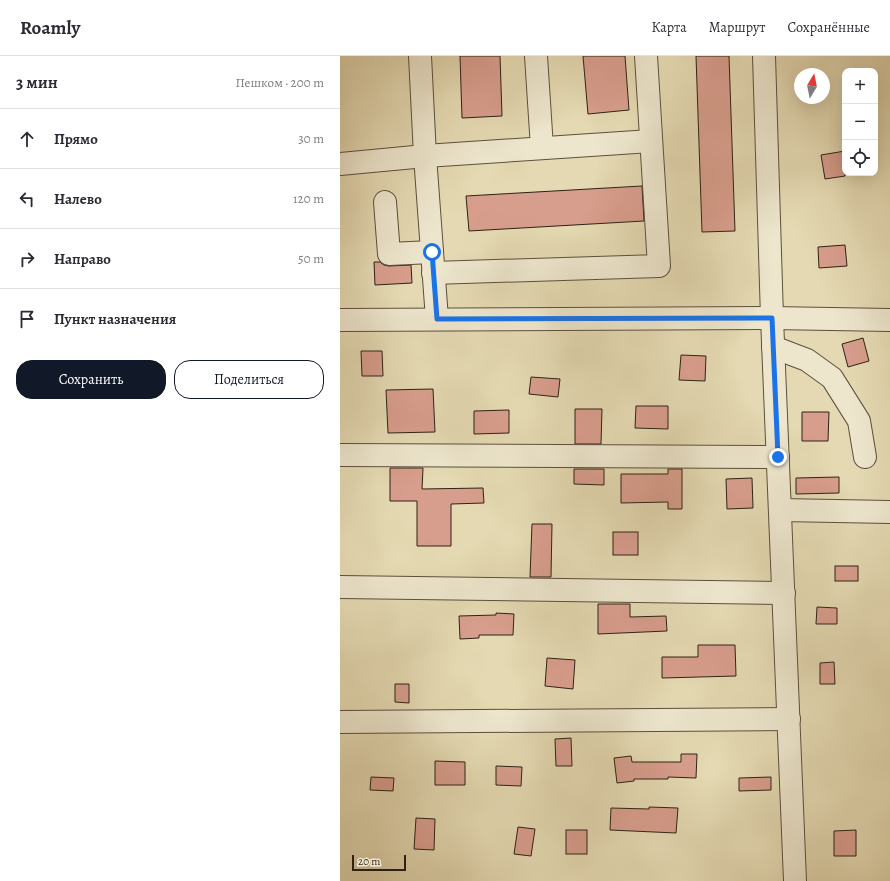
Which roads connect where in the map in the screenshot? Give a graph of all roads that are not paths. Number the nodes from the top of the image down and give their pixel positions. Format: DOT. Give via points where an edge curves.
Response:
graph roads {
  1 [pos="420,56"];
  2 [pos="536,56"];
  3 [pos="646,56"];
  4 [pos="764,56"];
  5 [pos="651,141"];
  6 [pos="542,148"];
  7 [pos="425,156"];
  8 [pos="340,164"];
  9 [pos="386,202"];
  10 [pos="432,252"];
  11 [pos="433,273"];
  12 [pos="772,318"];
  13 [pos="437,319"];
  14 [pos="340,320"];
  15 [pos="890,320"];
  16 [pos="773,347"];
  17 [pos="340,455"];
  18 [pos="778,457"];
  19 [pos="865,457"];
  20 [pos="780,510"];
  21 [pos="890,512"];
  22 [pos="340,587"];
  23 [pos="784,593"];
  24 [pos="789,719"];
  25 [pos="340,722"];
  26 [pos="795,881"];
  1 -- 7 [label="street"];
  2 -- 6 [label="street"];
  3 -- 5 [label="street"];
  4 -- 12 [label="street"];
  5 -- 6 [label="street"];
  5 -- 11 [label="street" via="659,266"];
  6 -- 7 [label="street"];
  7 -- 8 [label="street"];
  7 -- 10 [label="street"];
  9 -- 10 [label="street" via="389,254"];
  10 -- 11 [label="street"];
  11 -- 13 [label="street"];
  12 -- 13 [label="street"];
  12 -- 15 [label="street"];
  12 -- 16 [label="street"];
  13 -- 14 [label="street"];
  16 -- 18 [label="street"];
  16 -- 19 [label="street" via="807,360 832,378 859,422"];
  17 -- 18 [label="street"];
  18 -- 20 [label="street"];
  20 -- 21 [label="street"];
  20 -- 23 [label="street"];
  22 -- 23 [label="street"];
  23 -- 24 [label="street"];
  24 -- 25 [label="street"];
  24 -- 26 [label="street"];
}
